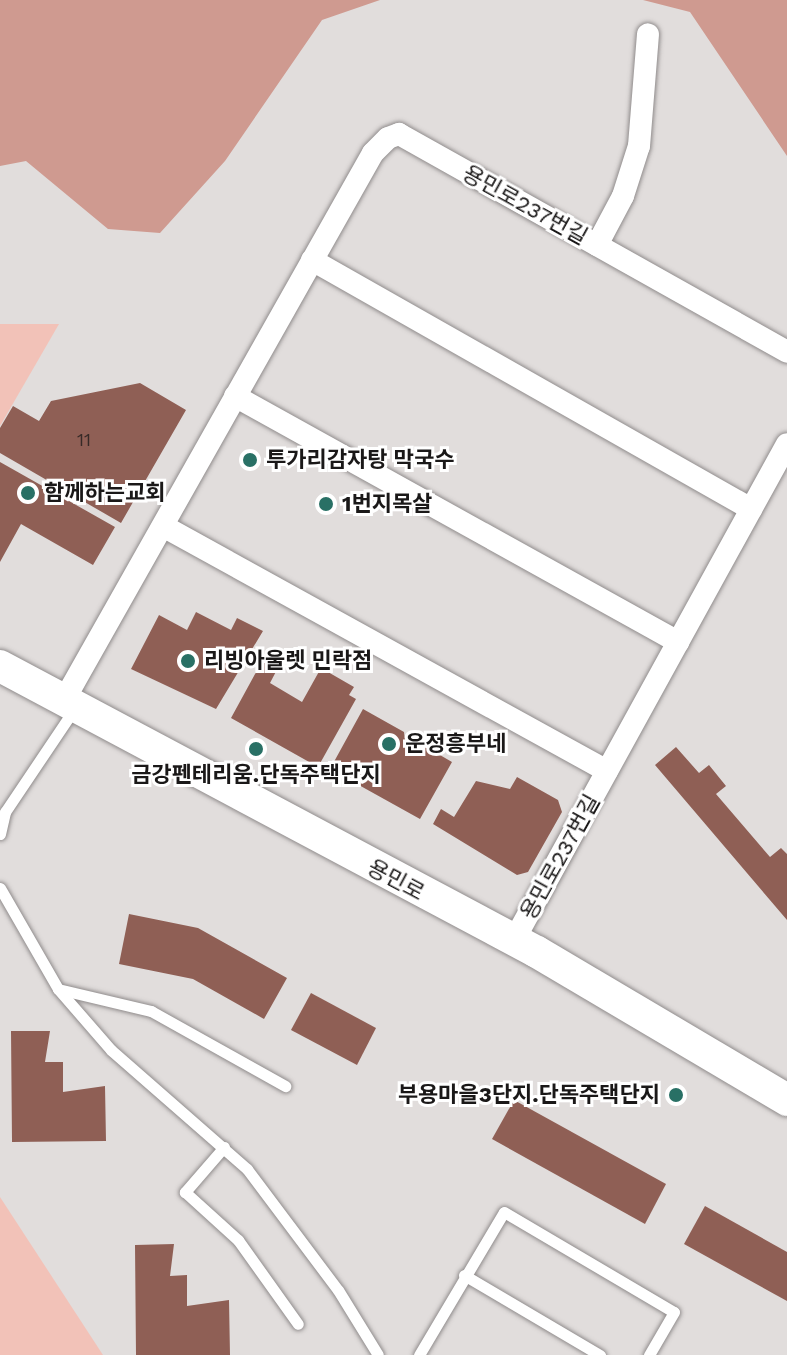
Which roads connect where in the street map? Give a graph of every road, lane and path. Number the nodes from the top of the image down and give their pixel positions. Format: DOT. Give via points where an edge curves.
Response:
graph roads {
  1 [pos="648,34"];
  2 [pos="597,245"];
  3 [pos="312,260"];
  4 [pos="787,352"];
  5 [pos="235,396"];
  6 [pos="787,444"];
  7 [pos="751,509"];
  8 [pos="163,526"];
  9 [pos="678,642"];
  10 [pos="0,666"];
  11 [pos="69,705"];
  12 [pos="607,771"];
  13 [pos="0,830"];
  14 [pos="0,888"];
  15 [pos="513,942"];
  16 [pos="58,989"];
  17 [pos="285,1086"];
  18 [pos="787,1100"];
  19 [pos="224,1147"];
  20 [pos="464,1275"];
  21 [pos="298,1324"];
  22 [pos="378,1355"];
  23 [pos="419,1355"];
  24 [pos="600,1355"];
  25 [pos="649,1355"];
  1 -- 2 [label="street" via="639,146 623,196"];
  2 -- 3 [label="street, 용민로237번길" via="399,134 373,153"];
  2 -- 4 [label="street, 용민로237번길"];
  3 -- 5 [label="street, 용민로237번길"];
  3 -- 7 [label="street"];
  5 -- 8 [label="street, 용민로237번길"];
  5 -- 9 [label="street"];
  6 -- 7 [label="street, 용민로237번길"];
  7 -- 9 [label="street, 용민로237번길"];
  8 -- 11 [label="street, 용민로237번길"];
  8 -- 12 [label="street, 용민로237번길"];
  9 -- 12 [label="street, 용민로237번길"];
  10 -- 11 [label="street, 용민로"];
  11 -- 13 [label="lane" via="5,812"];
  11 -- 15 [label="street, 용민로"];
  12 -- 15 [label="street, 용민로237번길"];
  14 -- 16 [label="lane"];
  15 -- 18 [label="street, 용민로"];
  16 -- 17 [label="lane" via="151,1011"];
  16 -- 19 [label="lane" via="111,1050"];
  19 -- 21 [label="lane" via="185,1192 238,1240"];
  19 -- 22 [label="lane" via="338,1290"];
  20 -- 23 [label="lane"];
  20 -- 24 [label="lane"];
  20 -- 25 [label="lane" via="504,1212 674,1312"];
}
